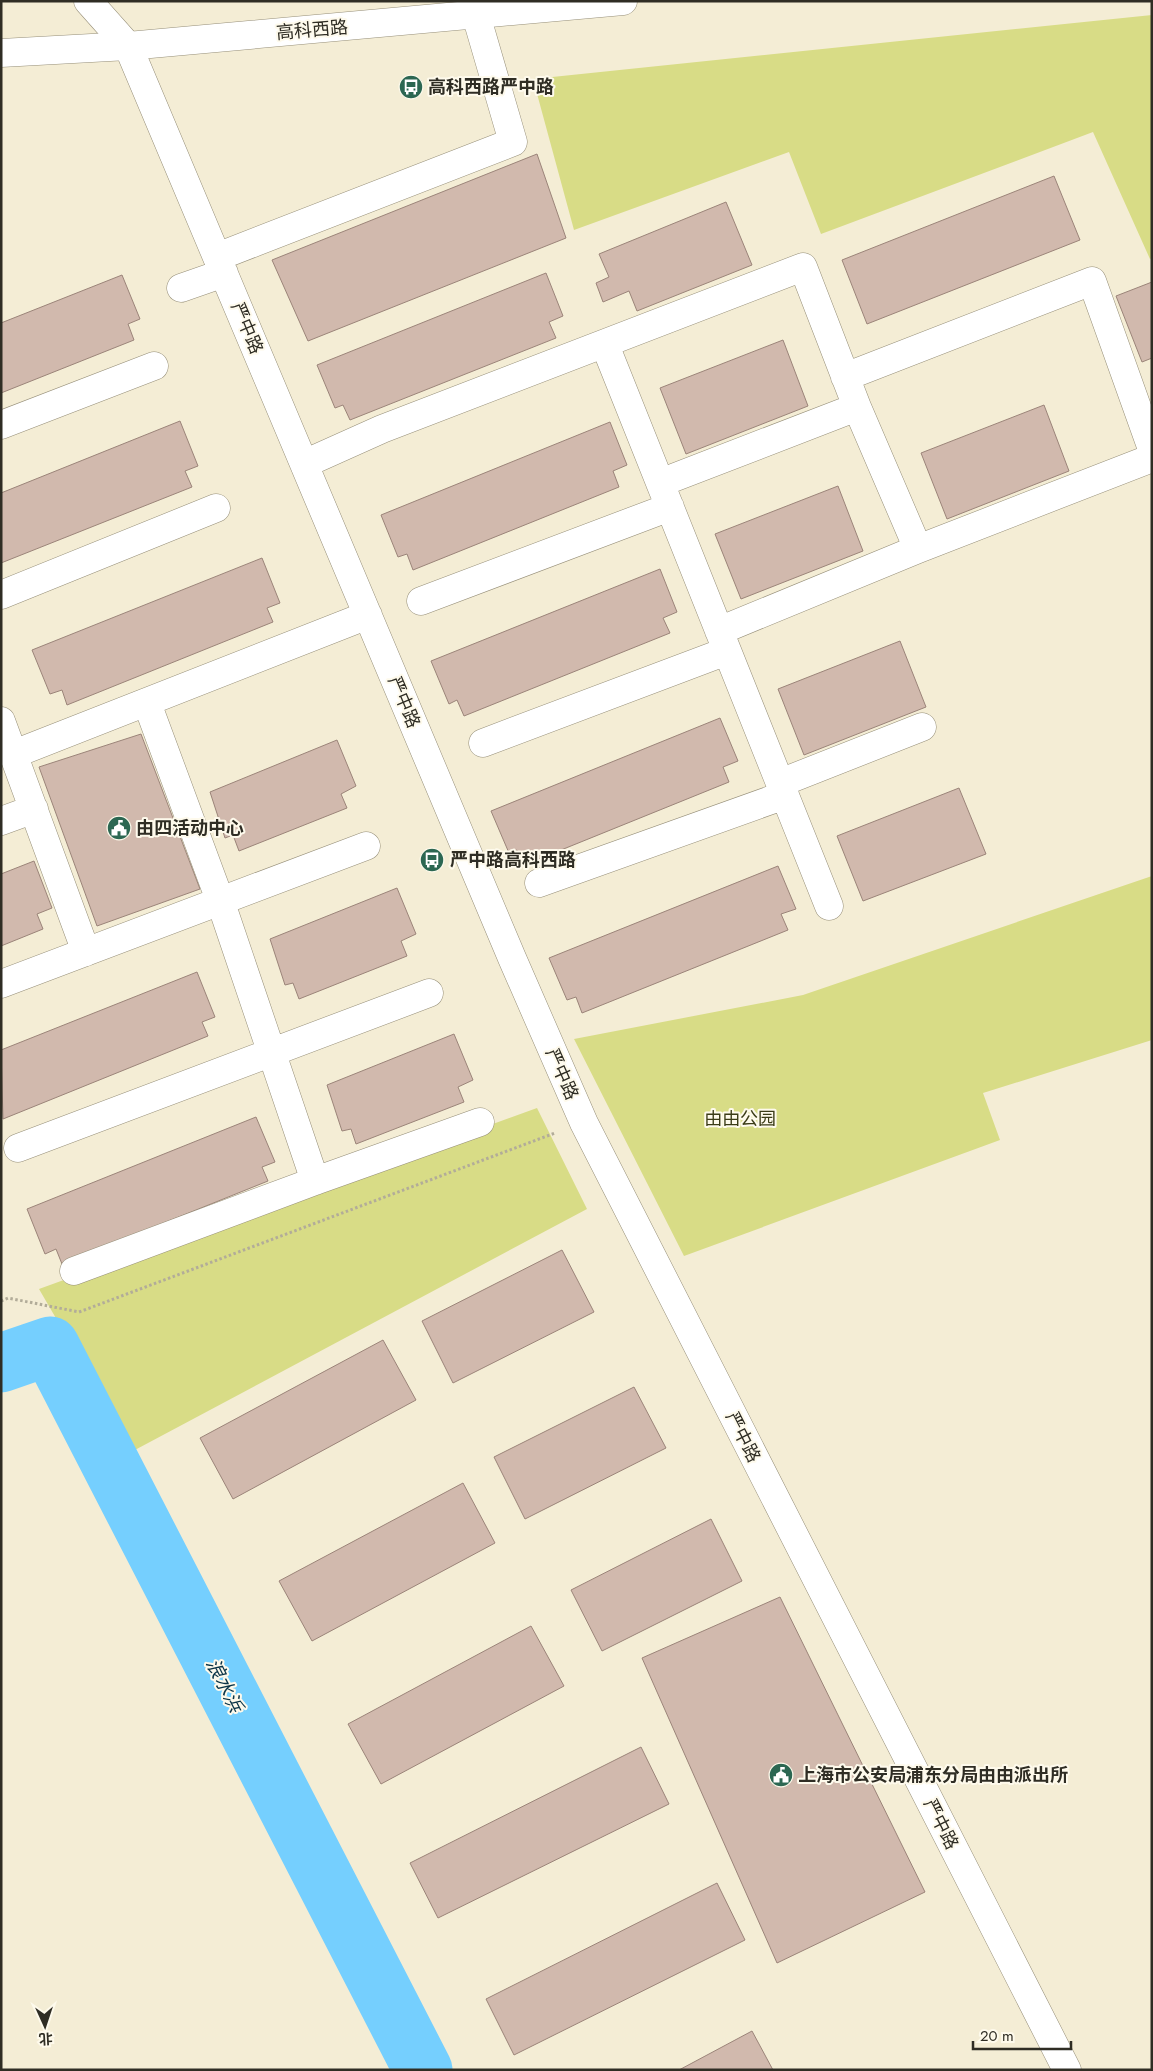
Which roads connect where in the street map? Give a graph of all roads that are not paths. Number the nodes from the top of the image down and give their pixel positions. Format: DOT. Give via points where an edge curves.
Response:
graph roads {
  1 [pos="88,1"];
  2 [pos="623,1"];
  3 [pos="476,15"];
  4 [pos="128,46"];
  5 [pos="1,53"];
  6 [pos="220,265"];
  7 [pos="181,288"];
  8 [pos="605,345"];
  9 [pos="154,366"];
  10 [pos="845,377"];
  11 [pos="857,407"];
  12 [pos="1,425"];
  13 [pos="1152,449"];
  14 [pos="1152,458"];
  15 [pos="304,464"];
  16 [pos="665,495"];
  17 [pos="216,508"];
  18 [pos="918,549"];
  19 [pos="1,595"];
  20 [pos="421,601"];
  21 [pos="368,615"];
  22 [pos="723,641"];
  23 [pos="147,703"];
  24 [pos="1,721"];
  25 [pos="922,727"];
  26 [pos="483,743"];
  27 [pos="14,754"];
  28 [pos="782,789"];
  29 [pos="34,809"];
  30 [pos="1,821"];
  31 [pos="366,846"];
  32 [pos="539,883"];
  33 [pos="222,903"];
  34 [pos="829,906"];
  35 [pos="86,952"];
  36 [pos="1,984"];
  37 [pos="429,993"];
  38 [pos="270,1052"];
  39 [pos="480,1122"];
  40 [pos="18,1148"];
  41 [pos="315,1181"];
  42 [pos="74,1271"];
  43 [pos="1067,2070"];
  1 -- 4 [label="street, 严中路"];
  2 -- 3 [label="street, 高科西路"];
  3 -- 4 [label="street, 高科西路"];
  3 -- 6 [label="street" via="513,142"];
  4 -- 5 [label="street, 高科西路"];
  4 -- 6 [label="street, 严中路"];
  6 -- 7 [label="street"];
  6 -- 15 [label="street, 严中路"];
  8 -- 10 [label="street" via="803,267"];
  8 -- 15 [label="street" via="382,429"];
  8 -- 16 [label="street"];
  9 -- 12 [label="street"];
  10 -- 11 [label="street"];
  10 -- 13 [label="street" via="1092,282"];
  11 -- 16 [label="street"];
  11 -- 18 [label="street"];
  14 -- 18 [label="street"];
  15 -- 21 [label="street, 严中路"];
  16 -- 20 [label="street"];
  16 -- 22 [label="street"];
  17 -- 19 [label="street"];
  18 -- 22 [label="street"];
  21 -- 23 [label="street"];
  21 -- 43 [label="street, 严中路" via="584,1123"];
  22 -- 26 [label="street"];
  22 -- 28 [label="street"];
  23 -- 27 [label="street"];
  23 -- 33 [label="street"];
  24 -- 27 [label="street"];
  25 -- 28 [label="street"];
  27 -- 29 [label="street"];
  28 -- 32 [label="street"];
  28 -- 34 [label="street"];
  29 -- 30 [label="street"];
  29 -- 35 [label="street"];
  31 -- 33 [label="street"];
  33 -- 35 [label="street"];
  33 -- 38 [label="street"];
  35 -- 36 [label="street"];
  37 -- 38 [label="street"];
  38 -- 40 [label="street"];
  38 -- 41 [label="street"];
  39 -- 41 [label="street"];
  41 -- 42 [label="street"];
}
